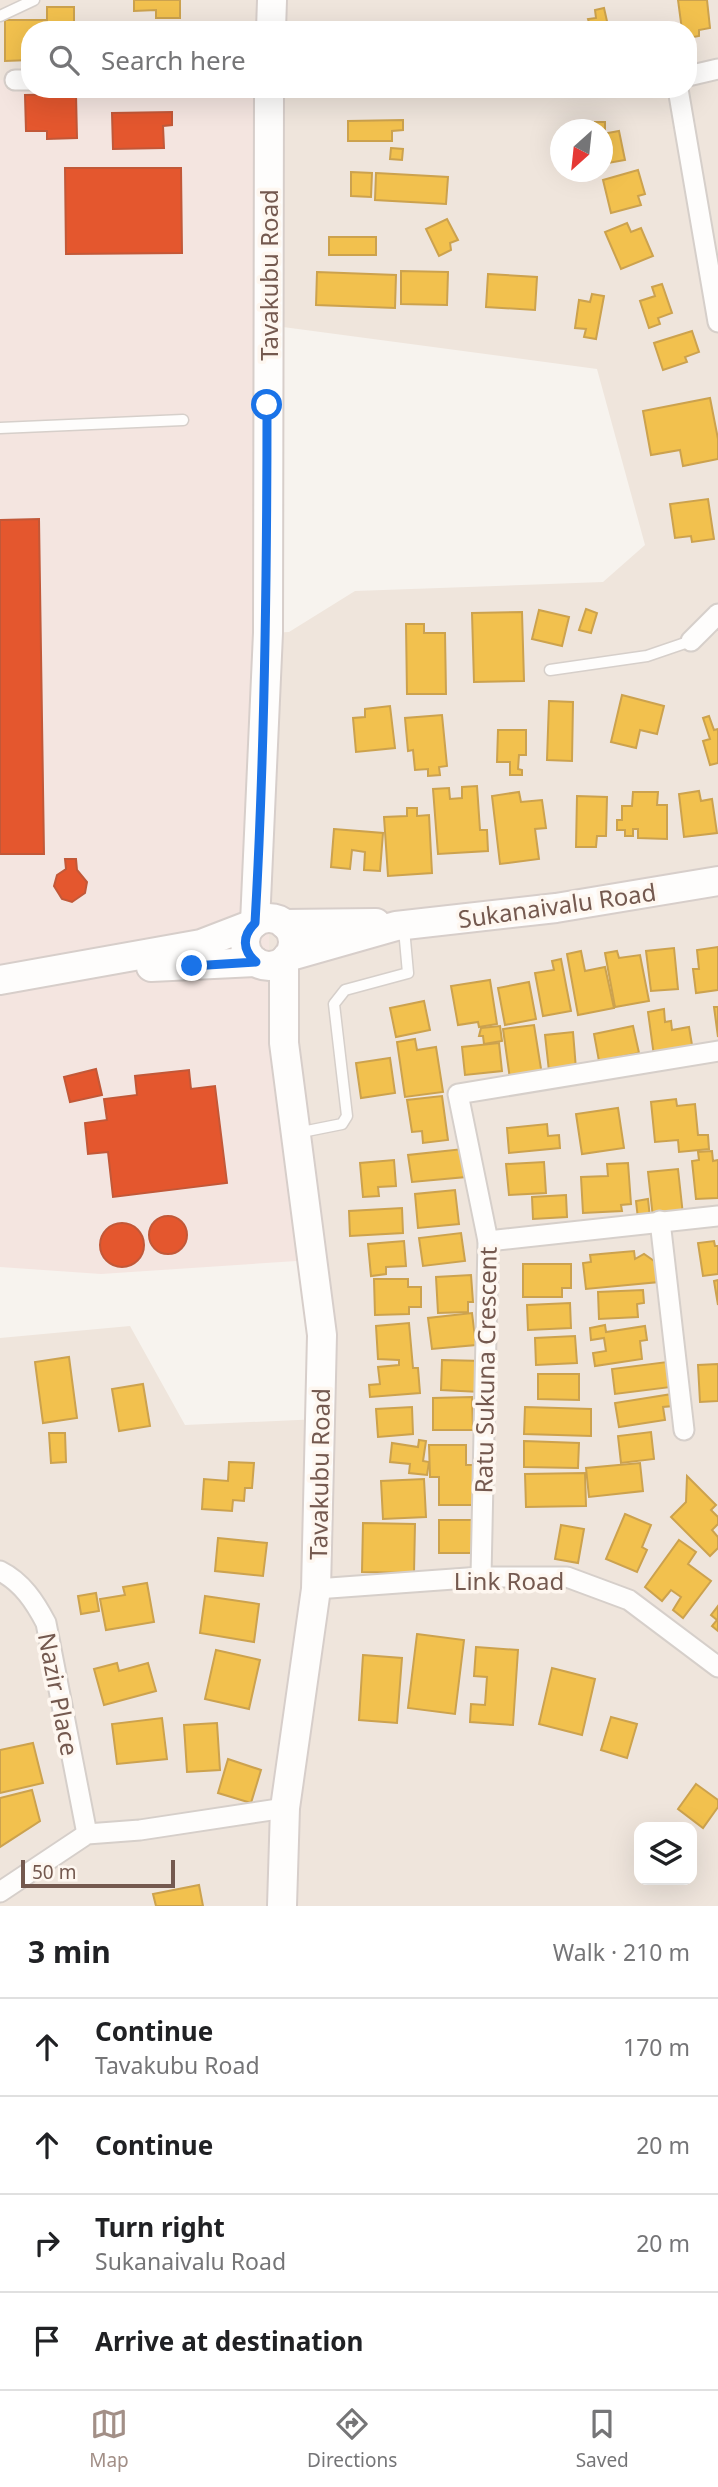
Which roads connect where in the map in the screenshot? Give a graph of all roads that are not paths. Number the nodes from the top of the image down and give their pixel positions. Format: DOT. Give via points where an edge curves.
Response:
graph roads {
  1 [pos="34,0"];
  2 [pos="272,0"];
  3 [pos="0,16"];
  4 [pos="271,21"];
  5 [pos="718,69"];
  6 [pos="697,74"];
  7 [pos="269,98"];
  8 [pos="680,98"];
  9 [pos="718,323"];
  10 [pos="183,420"];
  11 [pos="0,428"];
  12 [pos="718,614"];
  13 [pos="691,641"];
  14 [pos="550,670"];
  15 [pos="718,881"];
  16 [pos="268,923"];
  17 [pos="400,925"];
  18 [pos="271,961"];
  19 [pos="85,966"];
  20 [pos="0,980"];
  21 [pos="718,1051"];
  22 [pos="295,1134"];
  23 [pos="718,1216"];
  24 [pos="660,1221"];
  25 [pos="488,1241"];
  26 [pos="684,1430"];
  27 [pos="0,1571"];
  28 [pos="481,1577"];
  29 [pos="316,1589"];
  30 [pos="718,1667"];
  31 [pos="285,1808"];
  32 [pos="87,1833"];
  33 [pos="0,1892"];
  34 [pos="282,1906"];
  1 -- 3 [label="lane"];
  2 -- 4 [label="main road"];
  5 -- 6 [label="street"];
  7 -- 16 [label="main road, Tavakubu Road" via="268,633 262,797"];
  8 -- 9 [label="street"];
  10 -- 11 [label="lane"];
  12 -- 13 [label="street"];
  13 -- 14 [label="lane" via="647,656"];
  15 -- 17 [label="main road, Sukanaivalu Road" via="556,908"];
  16 -- 17 [label="main road, Sukanaivalu Road"];
  16 -- 18 [label="main road" via="292,940"];
  16 -- 18 [label="main road" via="245,940 246,948"];
  16 -- 19 [label="main road, Sukanaivalu Road" via="201,944"];
  17 -- 18 [label="main road, Sukanaivalu Road"];
  17 -- 22 [label="lane" via="408,973 345,990 334,1004 347,1116 342,1124"];
  18 -- 19 [label="main road, Sukanaivalu Road"];
  18 -- 22 [label="main road, Tavakubu Road"];
  19 -- 20 [label="main road, Sukanaivalu Road"];
  21 -- 25 [label="street, Ratu Sukuna Crescent" via="458,1094"];
  22 -- 29 [label="main road, Tavakubu Road" via="322,1335"];
  23 -- 24 [label="street"];
  24 -- 25 [label="street"];
  24 -- 26 [label="street"];
  25 -- 28 [label="street, Ratu Sukuna Crescent"];
  27 -- 32 [label="street, Nazir Place" via="35,1601 46,1623"];
  28 -- 29 [label="street, Link Road"];
  28 -- 30 [label="street, Link Road" via="567,1577 629,1600"];
  29 -- 31 [label="main road, Tavakubu Road"];
  31 -- 32 [label="street"];
  31 -- 34 [label="main road, Tavakubu Road"];
  32 -- 33 [label="street"];
}
